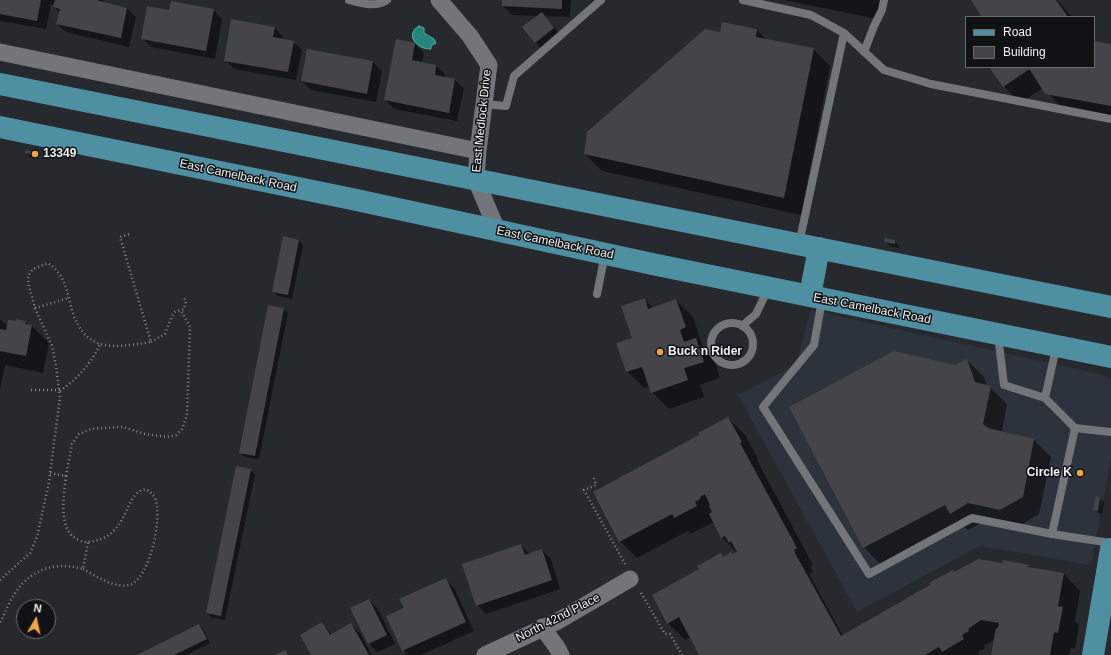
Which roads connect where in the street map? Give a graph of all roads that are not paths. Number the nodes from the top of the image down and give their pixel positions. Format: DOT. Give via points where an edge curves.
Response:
graph roads {
  1 [pos="349,0"];
  2 [pos="387,0"];
  3 [pos="439,0"];
  4 [pos="601,0"];
  5 [pos="743,0"];
  6 [pos="884,0"];
  7 [pos="844,33"];
  8 [pos="0,52"];
  9 [pos="864,52"];
  10 [pos="0,84"];
  11 [pos="483,104"];
  12 [pos="1111,119"];
  13 [pos="0,127"];
  14 [pos="478,151"];
  15 [pos="476,180"];
  16 [pos="497,230"];
  17 [pos="809,246"];
  18 [pos="605,254"];
  19 [pos="768,288"];
  20 [pos="597,294"];
  21 [pos="816,298"];
  22 [pos="1111,307"];
  23 [pos="742,326"];
  24 [pos="998,334"];
  25 [pos="1056,346"];
  26 [pos="1111,357"];
  27 [pos="1045,398"];
  28 [pos="1074,428"];
  29 [pos="1111,432"];
  30 [pos="1052,534"];
  31 [pos="1111,543"];
  32 [pos="1111,549"];
  33 [pos="630,579"];
  34 [pos="542,627"];
  35 [pos="485,655"];
  36 [pos="561,655"];
  37 [pos="1093,655"];
  1 -- 2 [label="lane" via="371,5"];
  3 -- 11 [label="street, East Medlock Drive" via="470,36 488,65"];
  4 -- 11 [label="lane" via="514,76 506,106"];
  5 -- 7 [label="lane" via="811,15"];
  6 -- 9 [label="lane"];
  7 -- 9 [label="lane"];
  7 -- 17 [label="lane"];
  8 -- 14 [label="street"];
  9 -- 12 [label="lane" via="884,70 932,84"];
  10 -- 15 [label="main road"];
  11 -- 14 [label="street, East Medlock Drive"];
  13 -- 16 [label="main road, East Camelback Road"];
  14 -- 15 [label="street, East Medlock Drive"];
  15 -- 16 [label="street, East Medlock Drive"];
  15 -- 17 [label="main road"];
  16 -- 18 [label="main road, East Camelback Road"];
  17 -- 21 [label="main road"];
  17 -- 22 [label="main road"];
  18 -- 19 [label="main road, East Camelback Road"];
  18 -- 20 [label="lane"];
  19 -- 21 [label="main road, East Camelback Road"];
  19 -- 23 [label="lane" via="756,314"];
  21 -- 24 [label="main road, East Camelback Road"];
  21 -- 30 [label="lane" via="814,345 763,408 869,574 972,518"];
  23 -- 23 [label="lane" via="722,325 713,336 712,349 720,361 733,365 745,360 750,354 751,336"];
  24 -- 25 [label="main road, East Camelback Road"];
  24 -- 27 [label="lane" via="1004,385"];
  25 -- 26 [label="main road, East Camelback Road"];
  25 -- 27 [label="lane"];
  27 -- 28 [label="lane"];
  28 -- 29 [label="lane"];
  28 -- 30 [label="lane"];
  30 -- 31 [label="lane"];
  32 -- 37 [label="main road"];
  33 -- 34 [label="street, North 42nd Place" via="558,621"];
  34 -- 35 [label="street, North 42nd Place"];
  34 -- 36 [label="street"];
}
